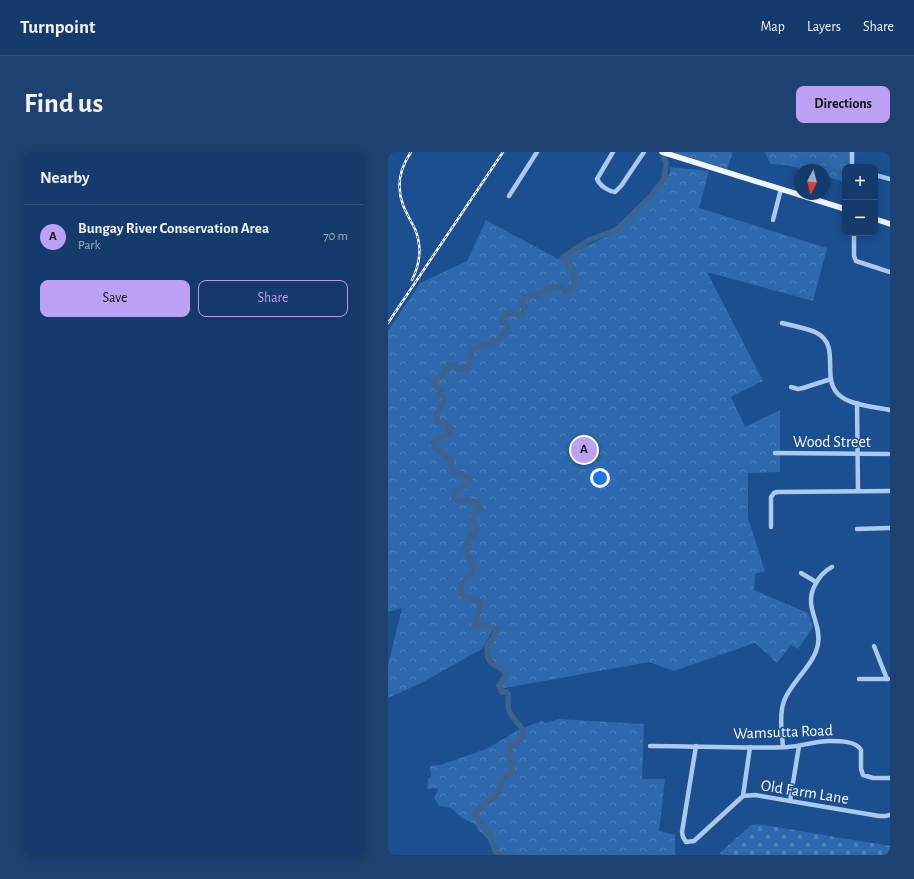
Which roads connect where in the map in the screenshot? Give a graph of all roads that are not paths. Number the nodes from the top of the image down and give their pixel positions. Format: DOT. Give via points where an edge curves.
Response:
graph roads {
  1 [pos="538,152"];
  2 [pos="614,152"];
  3 [pos="644,152"];
  4 [pos="662,152"];
  5 [pos="852,152"];
  6 [pos="852,164"];
  7 [pos="878,176"];
  8 [pos="890,179"];
  9 [pos="781,189"];
  10 [pos="509,196"];
  11 [pos="842,208"];
  12 [pos="773,220"];
  13 [pos="878,220"];
  14 [pos="890,224"];
  15 [pos="854,236"];
  16 [pos="890,272"];
  17 [pos="782,323"];
  18 [pos="831,379"];
  19 [pos="791,386"];
  20 [pos="857,403"];
  21 [pos="890,410"];
  22 [pos="775,453"];
  23 [pos="858,454"];
  24 [pos="888,454"];
  25 [pos="858,491"];
  26 [pos="890,491"];
  27 [pos="771,527"];
  28 [pos="890,528"];
  29 [pos="857,529"];
  30 [pos="832,567"];
  31 [pos="801,573"];
  32 [pos="816,582"];
  33 [pos="874,646"];
  34 [pos="859,679"];
  35 [pos="888,679"];
  36 [pos="650,746"];
  37 [pos="696,746"];
  38 [pos="799,746"];
  39 [pos="750,747"];
  40 [pos="783,747"];
  41 [pos="890,778"];
  42 [pos="744,796"];
  43 [pos="790,801"];
  44 [pos="890,814"];
  1 -- 10 [label="street"];
  2 -- 3 [label="street" via="597,180 612,192 621,186"];
  4 -- 9 [label="main road"];
  5 -- 6 [label="street"];
  7 -- 8 [label="street"];
  9 -- 11 [label="main road"];
  9 -- 12 [label="street"];
  13 -- 14 [label="main road"];
  15 -- 16 [label="street" via="856,261"];
  17 -- 18 [label="street" via="816,333 824,339 830,351"];
  18 -- 19 [label="street" via="798,389"];
  18 -- 20 [label="street" via="838,394"];
  20 -- 21 [label="street"];
  20 -- 23 [label="street"];
  22 -- 23 [label="street, Wood Street"];
  23 -- 24 [label="street, Wood Street"];
  23 -- 25 [label="street"];
  25 -- 26 [label="street"];
  25 -- 27 [label="street" via="774,493 771,500"];
  28 -- 29 [label="street"];
  30 -- 32 [label="street"];
  31 -- 32 [label="street"];
  32 -- 40 [label="street" via="810,600 819,636 818,644 784,702"];
  33 -- 35 [label="street"];
  34 -- 35 [label="street"];
  36 -- 37 [label="street, Wamsutta Road"];
  37 -- 39 [label="street, Wamsutta Road"];
  37 -- 42 [label="street, Old Farm Lane" via="682,832 684,840 694,841"];
  38 -- 40 [label="street, Wamsutta Road"];
  38 -- 41 [label="street, Wamsutta Road" via="820,741 854,744 861,750 863,775 870,778"];
  38 -- 43 [label="street"];
  39 -- 40 [label="street, Wamsutta Road"];
  39 -- 42 [label="street"];
  42 -- 43 [label="street, Old Farm Lane" via="755,795"];
  43 -- 44 [label="street, Old Farm Lane" via="878,816"];
}
